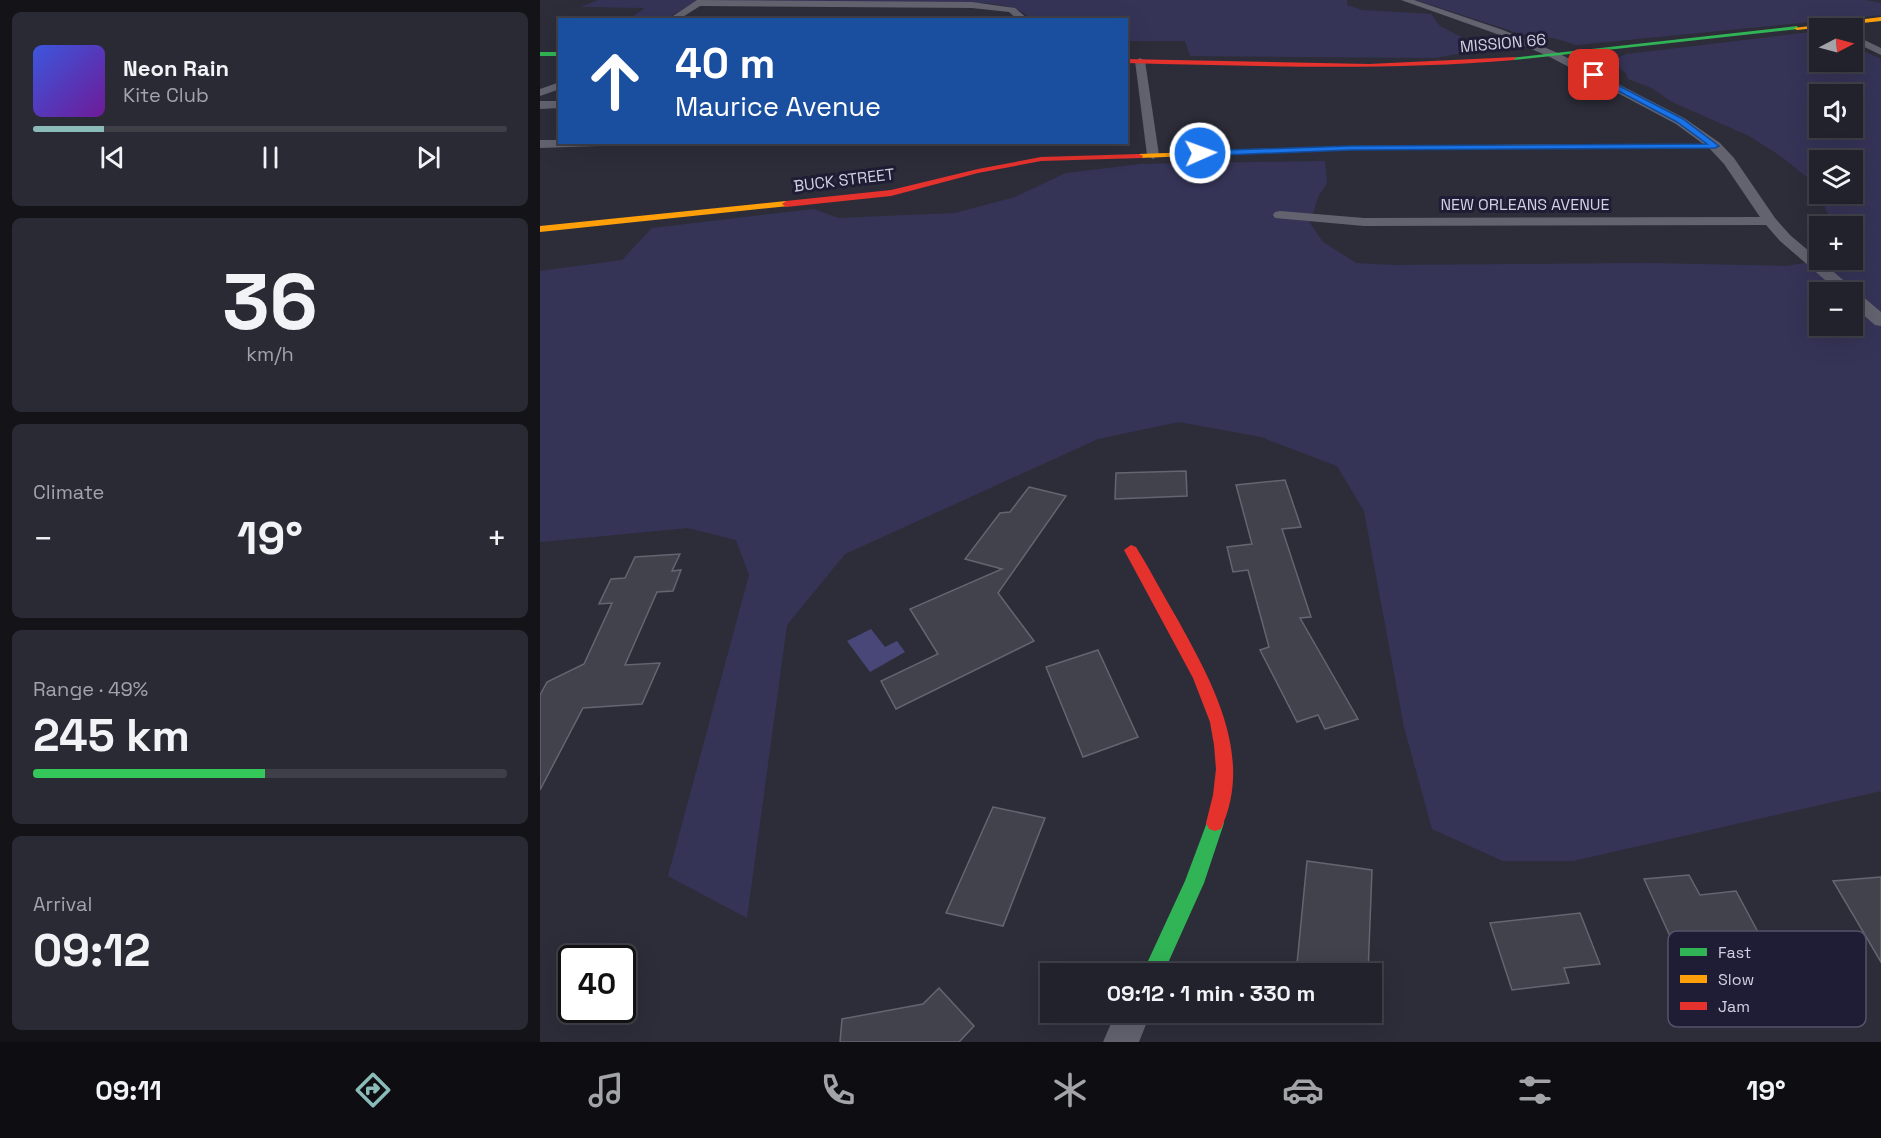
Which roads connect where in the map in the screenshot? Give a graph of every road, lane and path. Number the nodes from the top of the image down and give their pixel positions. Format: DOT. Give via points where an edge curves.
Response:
graph roads {
  1 [pos="1405,0"];
  2 [pos="701,1"];
  3 [pos="879,6"];
  4 [pos="674,18"];
  5 [pos="867,18"];
  6 [pos="1022,18"];
  7 [pos="1881,19"];
  8 [pos="1863,22"];
  9 [pos="1809,29"];
  10 [pos="1863,43"];
  11 [pos="1881,52"];
  12 [pos="540,54"];
  13 [pos="558,54"];
  14 [pos="1554,55"];
  15 [pos="1133,61"];
  16 [pos="558,86"];
  17 [pos="540,93"];
  18 [pos="558,104"];
  19 [pos="540,105"];
  20 [pos="558,143"];
  21 [pos="540,144"];
  22 [pos="1715,146"];
  23 [pos="1153,155"];
  24 [pos="1280,215"];
  25 [pos="1770,221"];
  26 [pos="540,230"];
  27 [pos="1836,282"];
  28 [pos="1863,305"];
  29 [pos="1881,321"];
  30 [pos="1131,550"];
  31 [pos="1157,963"];
  32 [pos="1129,1023"];
  33 [pos="1121,1042"];
  1 -- 14 [label="street"];
  2 -- 3 [label="street"];
  2 -- 4 [label="street"];
  3 -- 5 [label="street"];
  3 -- 6 [label="street" via="1000,7"];
  7 -- 8 [label="street, MISSION 66"];
  9 -- 14 [label="street, MISSION 66"];
  10 -- 11 [label="street"];
  12 -- 13 [label="street"];
  14 -- 15 [label="street, MISSION 66" via="1418,64"];
  14 -- 22 [label="street" via="1680,121"];
  15 -- 23 [label="street"];
  16 -- 17 [label="street"];
  18 -- 19 [label="street"];
  20 -- 21 [label="street"];
  22 -- 23 [label="street, BUCK STREET"];
  22 -- 25 [label="street" via="1743,178"];
  23 -- 26 [label="street, BUCK STREET" via="1041,159 891,193"];
  24 -- 25 [label="street, NEW ORLEANS AVENUE" via="1364,222"];
  25 -- 27 [label="street"];
  28 -- 29 [label="street"];
  30 -- 31 [label="street" via="1203,678 1219,719 1225,753 1220,802 1206,853"];
  32 -- 33 [label="street"];
}
